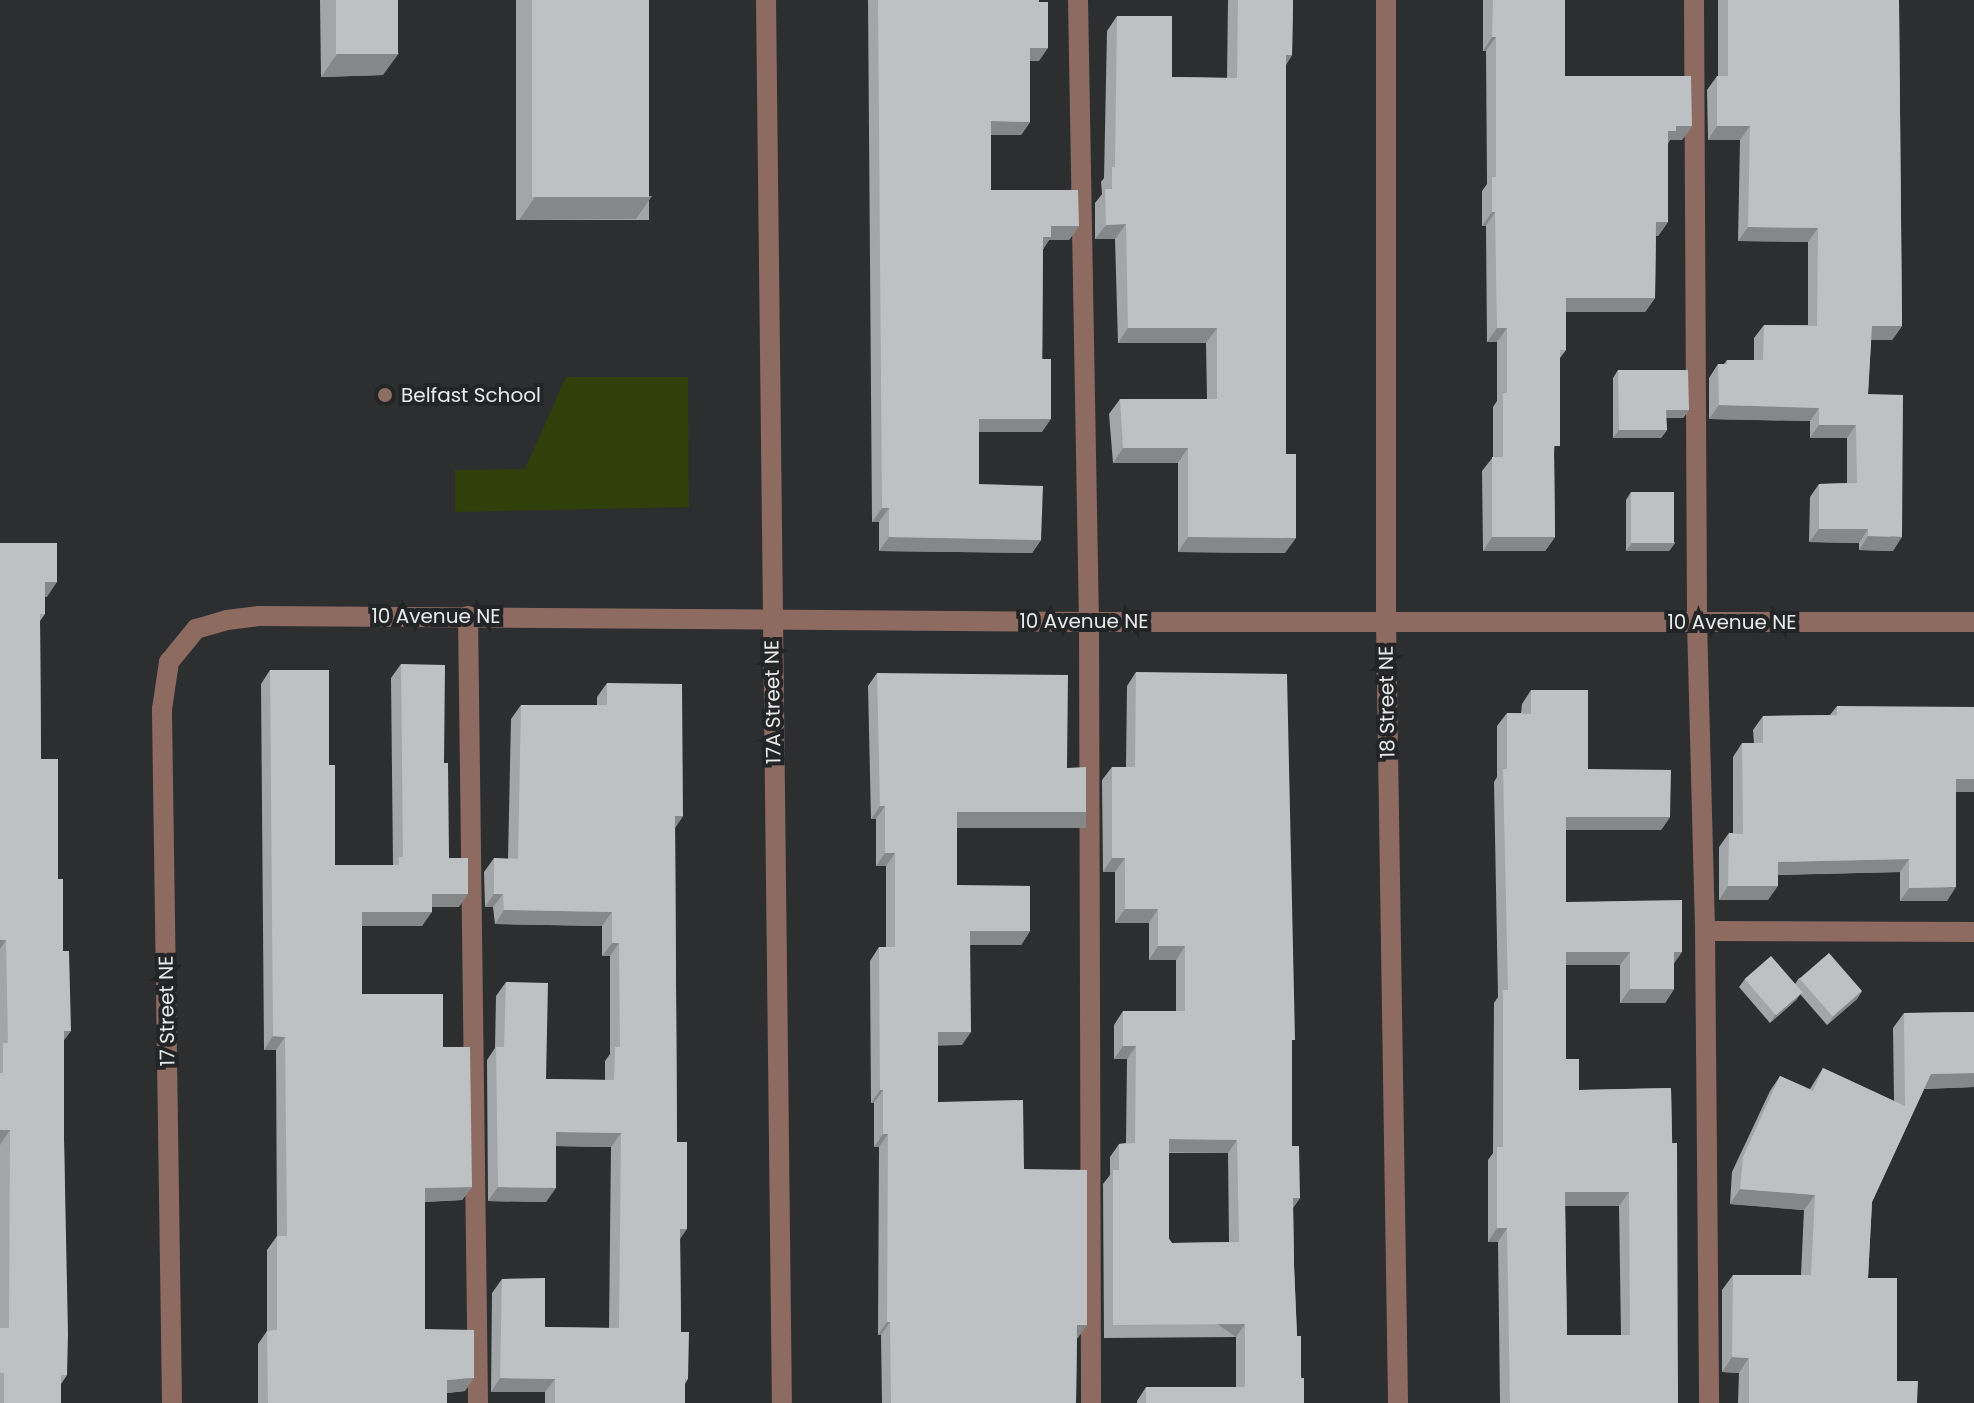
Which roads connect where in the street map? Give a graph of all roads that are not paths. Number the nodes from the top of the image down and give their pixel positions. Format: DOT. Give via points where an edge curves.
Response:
graph roads {
  1 [pos="766,0"];
  2 [pos="1078,0"];
  3 [pos="1386,0"];
  4 [pos="1694,0"];
  5 [pos="468,616"];
  6 [pos="772,619"];
  7 [pos="1386,619"];
  8 [pos="1089,622"];
  9 [pos="1697,622"];
  10 [pos="1974,622"];
  11 [pos="196,629"];
  12 [pos="1705,931"];
  13 [pos="1974,932"];
  14 [pos="172,1403"];
  15 [pos="478,1403"];
  16 [pos="782,1403"];
  17 [pos="1091,1403"];
  18 [pos="1398,1403"];
  19 [pos="1709,1403"];
  1 -- 6 [label="street, 17A Street NE"];
  2 -- 8 [label="street"];
  3 -- 7 [label="street, 18 Street NE"];
  4 -- 9 [label="street"];
  5 -- 6 [label="street, 10 Avenue NE"];
  5 -- 11 [label="street, 10 Avenue NE" via="259,616"];
  5 -- 15 [label="street"];
  6 -- 8 [label="street, 10 Avenue NE"];
  6 -- 16 [label="street, 17A Street NE"];
  7 -- 8 [label="street, 10 Avenue NE"];
  7 -- 9 [label="street, 10 Avenue NE"];
  7 -- 18 [label="street, 18 Street NE"];
  8 -- 17 [label="street"];
  9 -- 10 [label="street, 10 Avenue NE"];
  9 -- 12 [label="street"];
  11 -- 14 [label="street, 17 Street NE" via="169,662 162,709"];
  12 -- 13 [label="street"];
  12 -- 19 [label="street"];
}
